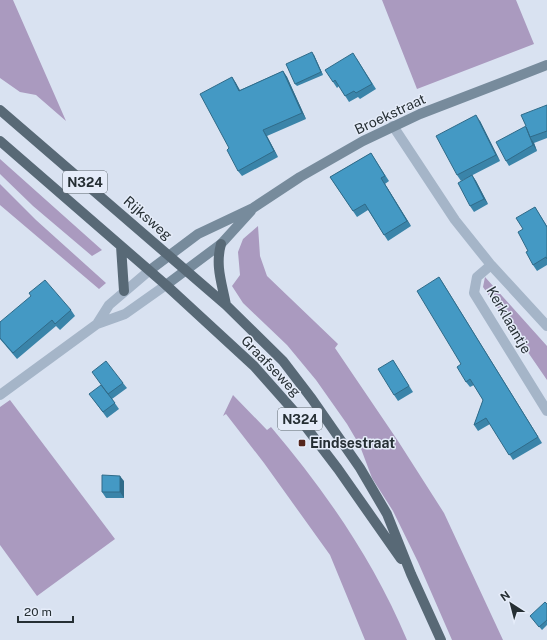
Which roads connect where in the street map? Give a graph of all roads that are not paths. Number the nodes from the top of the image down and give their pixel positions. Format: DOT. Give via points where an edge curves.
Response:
graph roads {
  1 [pos="547,65"];
  2 [pos="0,110"];
  3 [pos="393,126"];
  4 [pos="0,141"];
  5 [pos="253,208"];
  6 [pos="221,244"];
  7 [pos="121,246"];
  8 [pos="169,255"];
  9 [pos="491,265"];
  10 [pos="150,270"];
  11 [pos="186,270"];
  12 [pos="166,285"];
  13 [pos="124,291"];
  14 [pos="226,305"];
  15 [pos="97,324"];
  16 [pos="547,326"];
  17 [pos="0,395"];
  18 [pos="547,411"];
  19 [pos="411,574"];
  20 [pos="441,640"];
  1 -- 3 [label="main road, Broekstraat"];
  2 -- 8 [label="main road, Rijksweg / N324"];
  3 -- 5 [label="main road, Broekstraat" via="300,177"];
  3 -- 9 [label="street, Kerklaantje" via="455,220"];
  4 -- 7 [label="main road, N324"];
  5 -- 6 [label="main road, Broekstraat"];
  5 -- 8 [label="main road, Broekstraat" via="203,230"];
  6 -- 11 [label="main road, Broekstraat"];
  6 -- 14 [label="main road" via="218,272"];
  7 -- 10 [label="main road, N324"];
  7 -- 13 [label="main road"];
  8 -- 10 [label="main road, Broekstraat"];
  8 -- 11 [label="main road, Rijksweg / N324"];
  9 -- 16 [label="street, Kerklaantje"];
  9 -- 18 [label="street, Kerklaantje" via="477,277 474,293"];
  10 -- 12 [label="main road, Graafseweg / N324"];
  10 -- 13 [label="street"];
  11 -- 12 [label="main road, Broekstraat"];
  11 -- 14 [label="main road, Graafseweg / N324"];
  12 -- 15 [label="street" via="125,314"];
  12 -- 19 [label="main road, Graafseweg / N324" via="254,366 293,410 338,469"];
  13 -- 15 [label="street" via="109,305"];
  14 -- 19 [label="main road, Graafseweg / N324" via="283,361 360,468 387,514"];
  15 -- 17 [label="street"];
  19 -- 20 [label="main road, Graafseweg / N324"];
}
